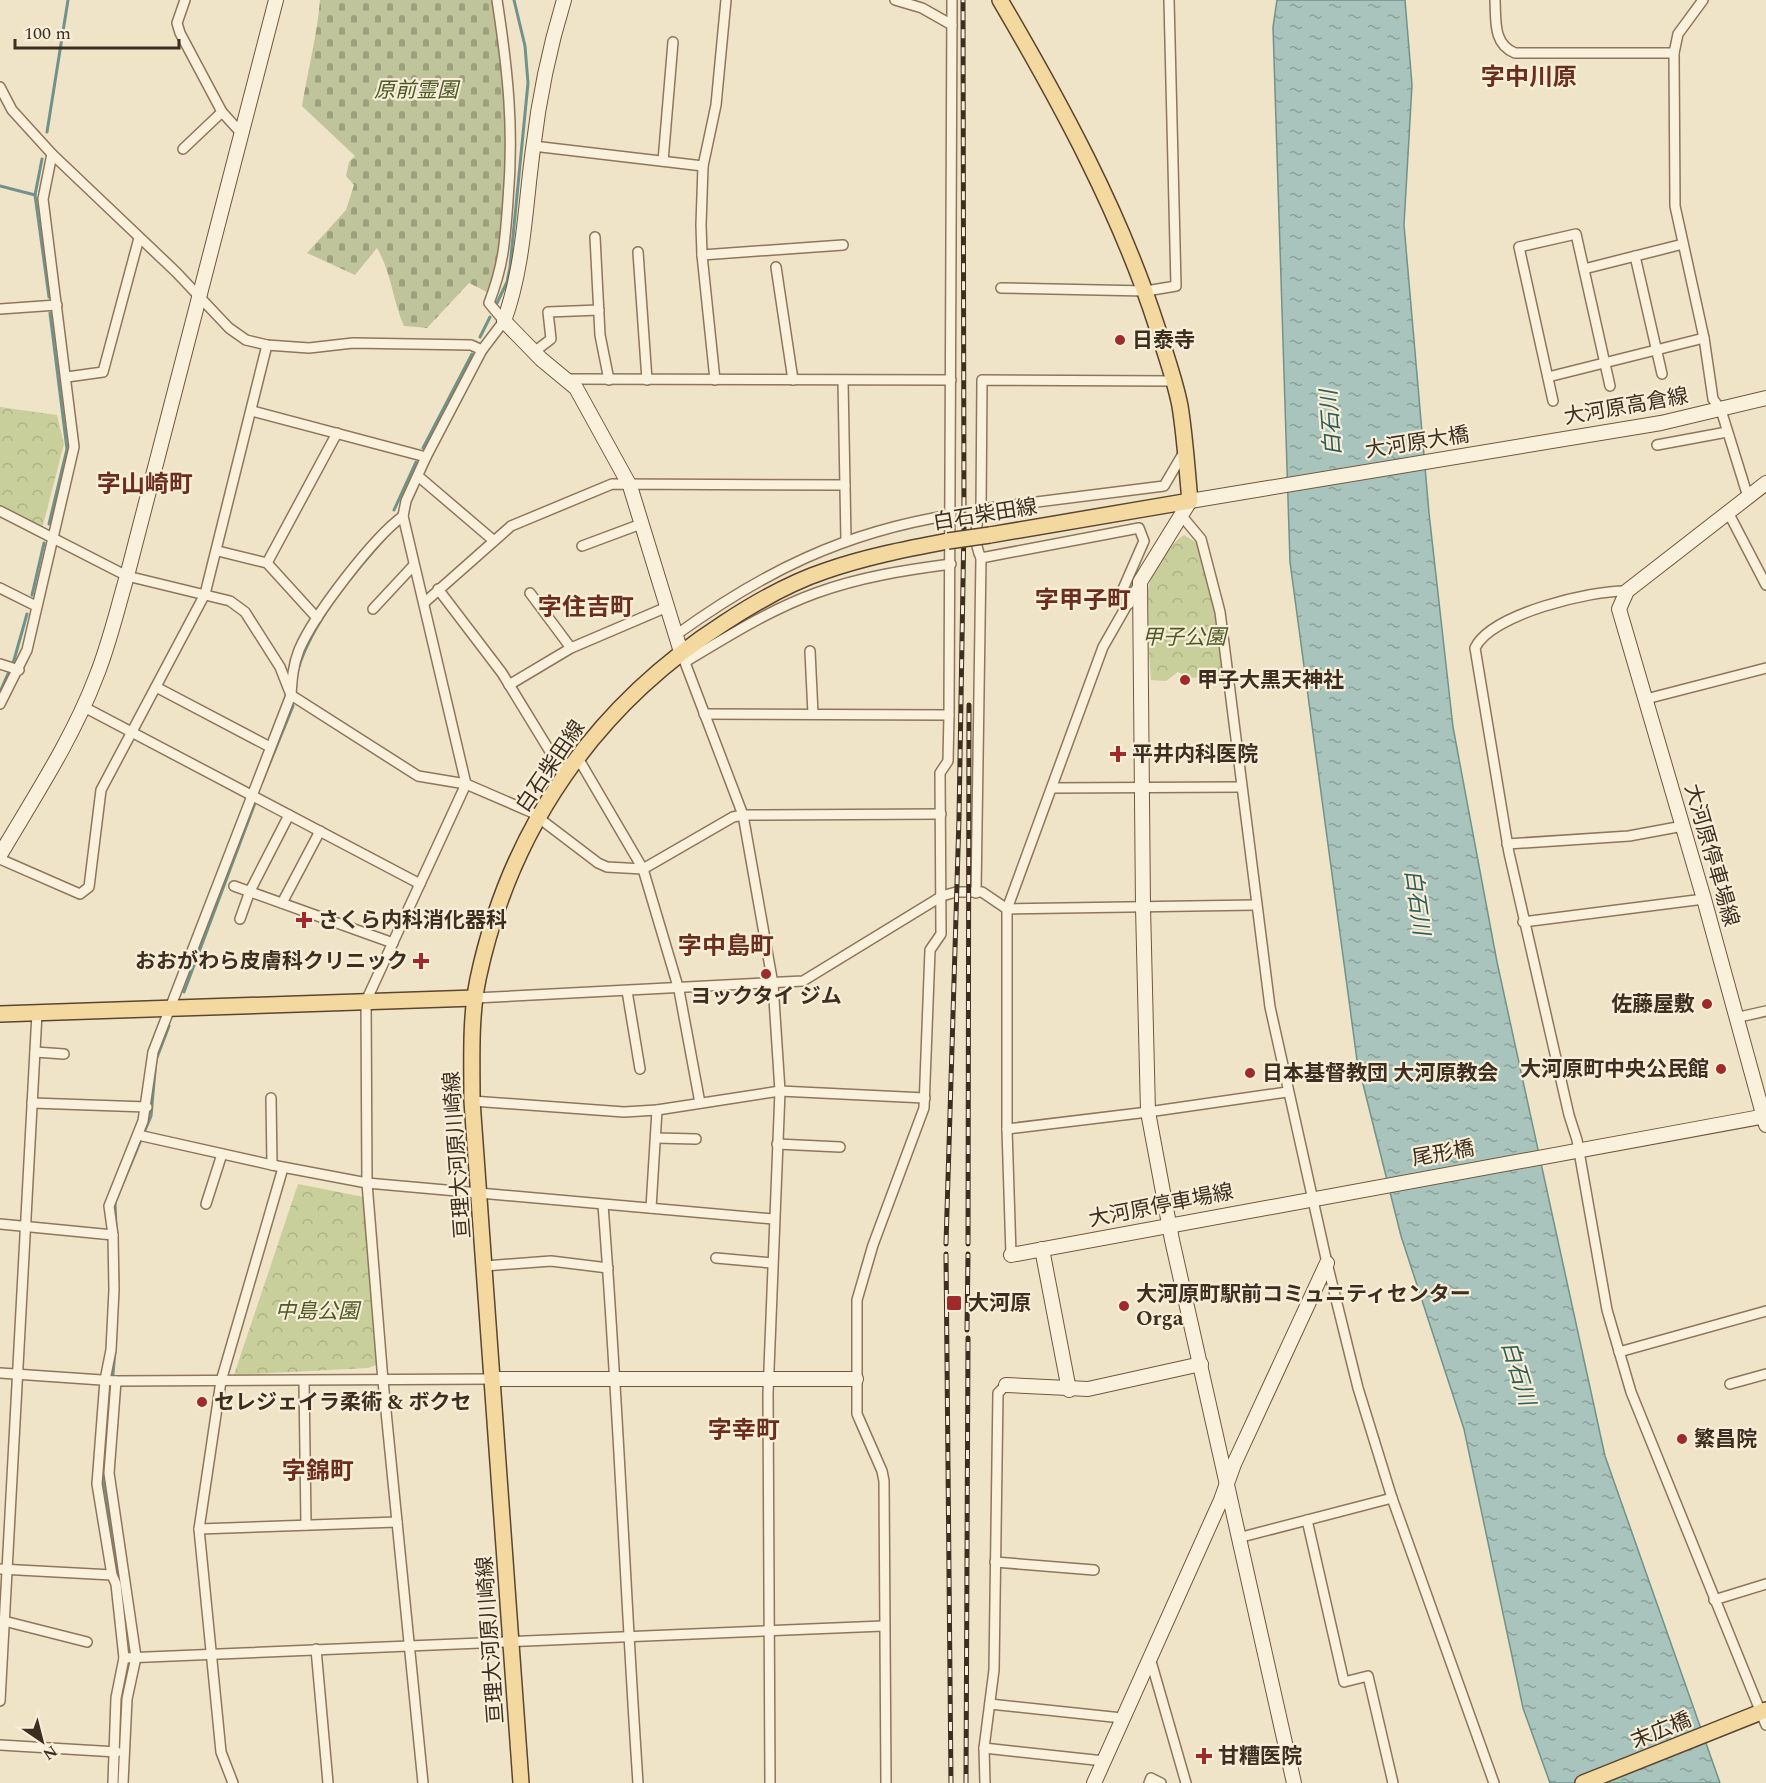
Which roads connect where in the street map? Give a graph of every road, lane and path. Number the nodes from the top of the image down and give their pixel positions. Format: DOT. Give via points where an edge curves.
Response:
graph roads {
  1 [pos="185,0"];
  2 [pos="276,0"];
  3 [pos="496,0"];
  4 [pos="564,0"];
  5 [pos="726,0"];
  6 [pos="895,0"];
  7 [pos="952,0"];
  8 [pos="1000,0"];
  9 [pos="1169,0"];
  10 [pos="1495,0"];
  11 [pos="1703,0"];
  12 [pos="952,25"];
  13 [pos="673,42"];
  14 [pos="1674,53"];
  15 [pos="0,87"];
  16 [pos="0,110"];
  17 [pos="12,110"];
  18 [pos="222,112"];
  19 [pos="242,134"];
  20 [pos="533,146"];
  21 [pos="183,149"];
  22 [pos="52,154"];
  23 [pos="663,161"];
  24 [pos="703,166"];
  25 [pos="595,237"];
  26 [pos="139,238"];
  27 [pos="1683,244"];
  28 [pos="843,245"];
  29 [pos="638,252"];
  30 [pos="702,255"];
  31 [pos="1635,256"];
  32 [pos="776,267"];
  33 [pos="1584,269"];
  34 [pos="1001,288"];
  35 [pos="1146,291"];
  36 [pos="199,296"];
  37 [pos="57,305"];
  38 [pos="0,309"];
  39 [pos="599,310"];
  40 [pos="504,321"];
  41 [pos="1704,338"];
  42 [pos="267,345"];
  43 [pos="482,350"];
  44 [pos="1657,350"];
  45 [pos="534,352"];
  46 [pos="1605,363"];
  47 [pos="1662,374"];
  48 [pos="67,377"];
  49 [pos="1548,377"];
  50 [pos="568,379"];
  51 [pos="609,380"];
  52 [pos="647,380"];
  53 [pos="715,380"];
  54 [pos="793,380"];
  55 [pos="951,380"];
  56 [pos="843,381"];
  57 [pos="1173,381"];
  58 [pos="1610,386"];
  59 [pos="1766,398"];
  60 [pos="1553,401"];
  61 [pos="1720,410"];
  62 [pos="252,411"];
  63 [pos="1727,432"];
  64 [pos="337,433"];
  65 [pos="1658,445"];
  66 [pos="1492,451"];
  67 [pos="1184,452"];
  68 [pos="426,457"];
  69 [pos="418,476"];
  70 [pos="845,485"];
  71 [pos="630,486"];
  72 [pos="1765,487"];
  73 [pos="1748,497"];
  74 [pos="1191,501"];
  75 [pos="981,508"];
  76 [pos="0,511"];
  77 [pos="1728,512"];
  78 [pos="951,515"];
  79 [pos="1181,515"];
  80 [pos="403,516"];
  81 [pos="641,524"];
  82 [pos="52,538"];
  83 [pos="493,540"];
  84 [pos="846,540"];
  85 [pos="582,546"];
  86 [pos="218,551"];
  87 [pos="981,558"];
  88 [pos="267,563"];
  89 [pos="951,564"];
  90 [pos="413,566"];
  91 [pos="127,576"];
  92 [pos="1140,582"];
  93 [pos="1766,585"];
  94 [pos="0,588"];
  95 [pos="438,589"];
  96 [pos="1627,591"];
  97 [pos="530,593"];
  98 [pos="206,594"];
  99 [pos="424,603"];
  100 [pos="1128,604"];
  101 [pos="36,606"];
  102 [pos="667,607"];
  103 [pos="373,609"];
  104 [pos="318,618"];
  105 [pos="676,635"];
  106 [pos="572,648"];
  107 [pos="810,651"];
  108 [pos="683,657"];
  109 [pos="10,667"];
  110 [pos="1766,668"];
  111 [pos="509,685"];
  112 [pos="156,687"];
  113 [pos="291,695"];
  114 [pos="1646,699"];
  115 [pos="0,704"];
  116 [pos="84,707"];
  117 [pos="704,714"];
  118 [pos="813,714"];
  119 [pos="950,715"];
  120 [pos="133,732"];
  121 [pos="270,747"];
  122 [pos="578,758"];
  123 [pos="565,776"];
  124 [pos="466,784"];
  125 [pos="1142,787"];
  126 [pos="1241,787"];
  127 [pos="1052,788"];
  128 [pos="251,795"];
  129 [pos="941,814"];
  130 [pos="289,815"];
  131 [pos="743,815"];
  132 [pos="539,817"];
  133 [pos="1683,826"];
  134 [pos="320,831"];
  135 [pos="1507,844"];
  136 [pos="0,857"];
  137 [pos="643,869"];
  138 [pos="420,884"];
  139 [pos="234,885"];
  140 [pos="250,891"];
  141 [pos="976,893"];
  142 [pos="942,896"];
  143 [pos="1704,899"];
  144 [pos="282,903"];
  145 [pos="1255,905"];
  146 [pos="1143,907"];
  147 [pos="1007,909"];
  148 [pos="240,919"];
  149 [pos="1523,922"];
  150 [pos="393,943"];
  151 [pos="773,984"];
  152 [pos="680,990"];
  153 [pos="627,991"];
  154 [pos="475,998"];
  155 [pos="366,1001"];
  156 [pos="171,1009"];
  157 [pos="1766,1011"];
  158 [pos="37,1013"];
  159 [pos="0,1014"];
  160 [pos="1735,1018"];
  161 [pos="35,1052"];
  162 [pos="64,1054"];
  163 [pos="640,1069"];
  164 [pos="780,1091"];
  165 [pos="1287,1092"];
  166 [pos="271,1098"];
  167 [pos="925,1098"];
  168 [pos="472,1101"];
  169 [pos="32,1103"];
  170 [pos="700,1103"];
  171 [pos="147,1107"];
  172 [pos="657,1110"];
  173 [pos="1148,1112"];
  174 [pos="1765,1119"];
  175 [pos="1006,1129"];
  176 [pos="144,1136"];
  177 [pos="656,1138"];
  178 [pos="696,1139"];
  179 [pos="777,1144"];
  180 [pos="840,1147"];
  181 [pos="1576,1150"];
  182 [pos="222,1154"];
  183 [pos="272,1165"];
  184 [pos="283,1168"];
  185 [pos="367,1183"];
  186 [pos="479,1193"];
  187 [pos="1316,1197"];
  188 [pos="206,1204"];
  189 [pos="603,1205"];
  190 [pos="651,1208"];
  191 [pos="773,1219"];
  192 [pos="0,1224"];
  193 [pos="1169,1225"];
  194 [pos="26,1226"];
  195 [pos="113,1235"];
  196 [pos="1042,1249"];
  197 [pos="1011,1255"];
  198 [pos="716,1258"];
  199 [pos="771,1263"];
  200 [pos="1327,1263"];
  201 [pos="485,1266"];
  202 [pos="608,1268"];
  203 [pos="1766,1311"];
  204 [pos="1619,1352"];
  205 [pos="1200,1364"];
  206 [pos="0,1373"];
  207 [pos="18,1374"];
  208 [pos="1766,1374"];
  209 [pos="492,1379"];
  210 [pos="856,1379"];
  211 [pos="105,1380"];
  212 [pos="617,1380"];
  213 [pos="769,1380"];
  214 [pos="116,1381"];
  215 [pos="221,1381"];
  216 [pos="304,1381"];
  217 [pos="383,1381"];
  218 [pos="1730,1384"];
  219 [pos="1006,1385"];
  220 [pos="1069,1390"];
  221 [pos="1226,1485"];
  222 [pos="1392,1498"];
  223 [pos="1306,1520"];
  224 [pos="397,1522"];
  225 [pos="306,1525"];
  226 [pos="199,1529"];
  227 [pos="1238,1538"];
  228 [pos="995,1562"];
  229 [pos="4,1569"];
  230 [pos="1094,1570"];
  231 [pos="112,1575"];
  232 [pos="1766,1584"];
  233 [pos="1714,1600"];
  234 [pos="4,1621"];
  235 [pos="883,1626"];
  236 [pos="770,1631"];
  237 [pos="628,1637"];
  238 [pos="87,1642"];
  239 [pos="510,1642"];
  240 [pos="409,1645"];
  241 [pos="316,1649"];
  242 [pos="210,1653"];
  243 [pos="136,1657"];
  244 [pos="124,1658"];
  245 [pos="1150,1658"];
  246 [pos="0,1701"];
  247 [pos="990,1704"];
  248 [pos="1762,1716"];
  249 [pos="1122,1718"];
  250 [pos="0,1745"];
  251 [pos="984,1748"];
  252 [pos="118,1752"];
  253 [pos="1104,1761"];
  254 [pos="113,1783"];
  255 [pos="123,1783"];
  256 [pos="233,1783"];
  257 [pos="328,1783"];
  258 [pos="423,1783"];
  259 [pos="521,1783"];
  260 [pos="638,1783"];
  261 [pos="770,1783"];
  262 [pos="886,1783"];
  263 [pos="985,1783"];
  264 [pos="1094,1783"];
  265 [pos="1149,1783"];
  266 [pos="1161,1783"];
  267 [pos="1186,1783"];
  268 [pos="1294,1783"];
  269 [pos="1393,1783"];
  270 [pos="1494,1783"];
  271 [pos="1583,1783"];
  1 -- 18 [label="street" via="177,23 180,33"];
  2 -- 19 [label="street"];
  3 -- 40 [label="street" via="510,81 512,156 504,261 489,303"];
  4 -- 20 [label="street" via="545,73"];
  5 -- 24 [label="street" via="716,105"];
  6 -- 12 [label="street" via="922,8"];
  7 -- 12 [label="street"];
  8 -- 35 [label="main road" via="1086,157"];
  9 -- 35 [label="street" via="1176,286"];
  10 -- 14 [label="street" via="1497,37 1504,49 1515,53"];
  11 -- 14 [label="street" via="1678,34"];
  12 -- 55 [label="street"];
  13 -- 23 [label="street"];
  14 -- 27 [label="street" via="1675,206"];
  15 -- 17 [label="street"];
  16 -- 17 [label="street"];
  17 -- 22 [label="street"];
  18 -- 19 [label="street"];
  18 -- 21 [label="street"];
  19 -- 36 [label="street"];
  20 -- 23 [label="street"];
  20 -- 40 [label="street" via="517,284"];
  22 -- 26 [label="street"];
  22 -- 37 [label="street" via="43,199"];
  23 -- 24 [label="street"];
  24 -- 30 [label="street"];
  25 -- 39 [label="street"];
  26 -- 36 [label="street"];
  26 -- 48 [label="street" via="103,372"];
  27 -- 31 [label="street"];
  27 -- 41 [label="street"];
  28 -- 30 [label="street"];
  29 -- 52 [label="street"];
  30 -- 53 [label="street"];
  31 -- 33 [label="street"];
  31 -- 44 [label="street"];
  32 -- 54 [label="street"];
  33 -- 46 [label="street"];
  33 -- 49 [label="street" via="1576,234 1519,247"];
  34 -- 35 [label="street"];
  35 -- 57 [label="main road"];
  36 -- 42 [label="street" via="229,328 246,340"];
  36 -- 91 [label="street"];
  37 -- 38 [label="street"];
  37 -- 48 [label="street"];
  39 -- 45 [label="street" via="548,312 551,339"];
  39 -- 51 [label="street"];
  40 -- 43 [label="street"];
  40 -- 45 [label="street"];
  41 -- 44 [label="street"];
  41 -- 61 [label="street" via="1713,399"];
  42 -- 43 [label="street" via="471,345"];
  42 -- 62 [label="street"];
  43 -- 68 [label="street"];
  44 -- 46 [label="street"];
  44 -- 47 [label="street"];
  45 -- 50 [label="street"];
  46 -- 49 [label="street"];
  46 -- 58 [label="street"];
  48 -- 82 [label="street" via="74,447"];
  49 -- 60 [label="street"];
  50 -- 51 [label="street"];
  50 -- 71 [label="street"];
  51 -- 52 [label="street"];
  52 -- 53 [label="street"];
  53 -- 54 [label="street"];
  54 -- 56 [label="street"];
  55 -- 56 [label="street"];
  55 -- 78 [label="street"];
  56 -- 70 [label="street"];
  57 -- 67 [label="main road" via="1180,405"];
  57 -- 75 [label="street" via="982,380"];
  59 -- 61 [label="street, 大河原高倉線"];
  61 -- 63 [label="street"];
  61 -- 66 [label="street, 大河原高倉線"];
  62 -- 64 [label="street"];
  62 -- 86 [label="street"];
  63 -- 65 [label="street"];
  63 -- 73 [label="street"];
  64 -- 68 [label="street"];
  64 -- 88 [label="street"];
  66 -- 74 [label="street, 大河原大橋"];
  67 -- 74 [label="main road"];
  67 -- 75 [label="street" via="1164,486"];
  68 -- 69 [label="street"];
  69 -- 80 [label="street"];
  69 -- 83 [label="street"];
  70 -- 71 [label="street"];
  70 -- 84 [label="street"];
  71 -- 81 [label="street"];
  71 -- 83 [label="street" via="612,484 511,526"];
  72 -- 73 [label="street"];
  73 -- 77 [label="street"];
  74 -- 79 [label="street"];
  74 -- 108 [label="main road, 白石柴田線, bridge" via="868,557 774,592"];
  75 -- 87 [label="street" via="976,548"];
  76 -- 82 [label="street"];
  77 -- 93 [label="street"];
  77 -- 96 [label="street"];
  78 -- 84 [label="street"];
  78 -- 89 [label="street"];
  79 -- 92 [label="street"];
  79 -- 126 [label="street" via="1201,539 1211,570 1220,612"];
  80 -- 90 [label="street"];
  80 -- 104 [label="street" via="388,527 362,558"];
  81 -- 85 [label="street"];
  81 -- 102 [label="street"];
  82 -- 91 [label="street"];
  82 -- 101 [label="street"];
  83 -- 95 [label="street"];
  84 -- 105 [label="street" via="746,587"];
  86 -- 88 [label="street"];
  86 -- 98 [label="street"];
  87 -- 100 [label="street" via="1139,528 1144,541 1123,589"];
  87 -- 141 [label="street"];
  88 -- 104 [label="street"];
  89 -- 108 [label="street" via="893,571 815,593"];
  89 -- 119 [label="street"];
  90 -- 99 [label="street"];
  90 -- 103 [label="street"];
  91 -- 98 [label="street"];
  91 -- 116 [label="street" via="100,668"];
  92 -- 100 [label="street"];
  92 -- 125 [label="street"];
  94 -- 101 [label="street"];
  95 -- 99 [label="street"];
  95 -- 111 [label="street"];
  96 -- 114 [label="street, 大河原停車場線" via="1619,609"];
  96 -- 135 [label="street" via="1570,597 1480,637 1475,648"];
  97 -- 106 [label="street"];
  98 -- 112 [label="street"];
  98 -- 113 [label="street" via="230,601 245,612 280,667"];
  99 -- 124 [label="street"];
  100 -- 127 [label="street" via="1103,647"];
  101 -- 109 [label="street" via="27,650"];
  102 -- 105 [label="street"];
  102 -- 106 [label="street"];
  104 -- 113 [label="street" via="300,650"];
  105 -- 108 [label="street"];
  106 -- 111 [label="street"];
  107 -- 118 [label="street"];
  108 -- 117 [label="street"];
  108 -- 122 [label="main road, 白石柴田線" via="636,690"];
  109 -- 115 [label="street"];
  110 -- 114 [label="street"];
  111 -- 123 [label="street"];
  112 -- 120 [label="street"];
  112 -- 121 [label="street"];
  113 -- 121 [label="street"];
  113 -- 124 [label="street" via="418,776"];
  114 -- 133 [label="street, 大河原停車場線"];
  116 -- 120 [label="street"];
  116 -- 136 [label="street"];
  117 -- 118 [label="street"];
  117 -- 131 [label="street"];
  118 -- 119 [label="street"];
  119 -- 129 [label="street" via="948,761 940,773"];
  120 -- 128 [label="street"];
  120 -- 136 [label="street" via="101,790 88,887 80,894"];
  121 -- 128 [label="street"];
  122 -- 123 [label="main road, 白石柴田線"];
  122 -- 137 [label="street"];
  123 -- 132 [label="main road, 白石柴田線"];
  124 -- 132 [label="street"];
  124 -- 138 [label="street"];
  125 -- 126 [label="street"];
  125 -- 127 [label="street"];
  125 -- 146 [label="street"];
  126 -- 145 [label="street"];
  127 -- 147 [label="street"];
  128 -- 130 [label="street"];
  128 -- 156 [label="street"];
  129 -- 131 [label="street"];
  129 -- 142 [label="street"];
  130 -- 134 [label="street"];
  130 -- 140 [label="street"];
  131 -- 137 [label="street"];
  131 -- 151 [label="street"];
  132 -- 137 [label="street" via="598,863"];
  132 -- 154 [label="main road, 白石柴田線" via="499,903"];
  133 -- 135 [label="street" via="1629,836"];
  133 -- 143 [label="street, 大河原停車場線"];
  134 -- 138 [label="street"];
  134 -- 144 [label="street"];
  135 -- 149 [label="street"];
  137 -- 152 [label="street"];
  138 -- 150 [label="street"];
  139 -- 140 [label="street"];
  140 -- 144 [label="street"];
  140 -- 148 [label="street"];
  141 -- 142 [label="street"];
  141 -- 147 [label="street" via="982,892"];
  142 -- 151 [label="street" via="804,981"];
  142 -- 167 [label="street" via="941,934 930,950"];
  143 -- 149 [label="street"];
  143 -- 160 [label="street, 大河原停車場線"];
  144 -- 150 [label="street"];
  145 -- 146 [label="street"];
  145 -- 165 [label="street"];
  146 -- 147 [label="street"];
  146 -- 173 [label="street"];
  147 -- 175 [label="street"];
  149 -- 181 [label="street"];
  150 -- 155 [label="street"];
  151 -- 152 [label="street"];
  151 -- 164 [label="street"];
  152 -- 153 [label="street"];
  152 -- 170 [label="street"];
  153 -- 154 [label="street"];
  153 -- 163 [label="street"];
  154 -- 155 [label="main road"];
  154 -- 168 [label="main road, 亘理大河原川崎線"];
  155 -- 156 [label="main road"];
  155 -- 185 [label="street"];
  156 -- 158 [label="main road"];
  156 -- 171 [label="street" via="153,1052"];
  157 -- 160 [label="street"];
  158 -- 159 [label="main road"];
  158 -- 161 [label="street"];
  160 -- 174 [label="street, 大河原停車場線"];
  161 -- 162 [label="street"];
  161 -- 169 [label="street"];
  164 -- 167 [label="street"];
  164 -- 170 [label="street"];
  164 -- 179 [label="street"];
  165 -- 173 [label="street"];
  165 -- 187 [label="street"];
  166 -- 183 [label="street"];
  167 -- 210 [label="street" via="857,1300"];
  168 -- 172 [label="street" via="624,1112"];
  168 -- 186 [label="main road, 亘理大河原川崎線"];
  169 -- 171 [label="street"];
  169 -- 194 [label="street"];
  170 -- 172 [label="street"];
  171 -- 176 [label="street"];
  172 -- 177 [label="street"];
  173 -- 175 [label="street"];
  173 -- 193 [label="street"];
  174 -- 181 [label="street, 大河原停車場線"];
  175 -- 197 [label="street"];
  176 -- 182 [label="street"];
  176 -- 195 [label="street" via="111,1198"];
  177 -- 178 [label="street"];
  177 -- 190 [label="street"];
  179 -- 180 [label="street"];
  179 -- 191 [label="street"];
  181 -- 187 [label="street, 尾形橋"];
  181 -- 204 [label="street"];
  182 -- 183 [label="street"];
  182 -- 188 [label="street"];
  183 -- 184 [label="street"];
  184 -- 185 [label="street"];
  184 -- 215 [label="street"];
  185 -- 186 [label="street"];
  185 -- 217 [label="street"];
  186 -- 189 [label="street"];
  186 -- 201 [label="main road, 亘理大河原川崎線"];
  187 -- 193 [label="street, 大河原停車場線"];
  187 -- 200 [label="street"];
  189 -- 190 [label="street"];
  189 -- 202 [label="street"];
  190 -- 191 [label="street"];
  191 -- 199 [label="street"];
  192 -- 194 [label="street"];
  193 -- 196 [label="street, 大河原停車場線"];
  193 -- 205 [label="street"];
  194 -- 195 [label="street"];
  194 -- 207 [label="street"];
  195 -- 211 [label="street" via="111,1350"];
  196 -- 197 [label="street, 大河原停車場線"];
  196 -- 220 [label="street"];
  198 -- 199 [label="street"];
  199 -- 213 [label="street"];
  200 -- 221 [label="street"];
  200 -- 222 [label="street" via="1358,1388"];
  201 -- 202 [label="street" via="551,1261"];
  201 -- 209 [label="main road, 亘理大河原川崎線"];
  202 -- 212 [label="street"];
  203 -- 204 [label="street"];
  204 -- 233 [label="street" via="1631,1392"];
  205 -- 220 [label="street"];
  205 -- 221 [label="street"];
  206 -- 207 [label="street"];
  207 -- 211 [label="street"];
  207 -- 229 [label="street"];
  208 -- 218 [label="street"];
  209 -- 212 [label="street"];
  209 -- 217 [label="street"];
  209 -- 239 [label="main road, 亘理大河原川崎線"];
  210 -- 213 [label="street"];
  210 -- 235 [label="street" via="857,1414 884,1481"];
  211 -- 214 [label="street"];
  211 -- 231 [label="street" via="97,1484"];
  212 -- 213 [label="street"];
  212 -- 237 [label="street"];
  213 -- 236 [label="street"];
  214 -- 215 [label="street"];
  214 -- 243 [label="street" via="109,1473"];
  215 -- 216 [label="street"];
  215 -- 226 [label="street"];
  216 -- 217 [label="street"];
  216 -- 225 [label="street"];
  217 -- 224 [label="street"];
  219 -- 220 [label="street"];
  219 -- 228 [label="street" via="998,1393"];
  221 -- 227 [label="street"];
  221 -- 245 [label="street"];
  222 -- 223 [label="street"];
  222 -- 270 [label="street"];
  223 -- 227 [label="street"];
  223 -- 269 [label="street" via="1344,1682 1368,1676"];
  224 -- 225 [label="street"];
  224 -- 240 [label="street"];
  225 -- 226 [label="street"];
  226 -- 242 [label="street"];
  227 -- 268 [label="street"];
  228 -- 230 [label="street"];
  228 -- 247 [label="street"];
  229 -- 231 [label="street"];
  229 -- 234 [label="street"];
  231 -- 244 [label="street"];
  232 -- 233 [label="street"];
  233 -- 248 [label="street"];
  234 -- 238 [label="street"];
  234 -- 246 [label="street"];
  235 -- 236 [label="street"];
  235 -- 262 [label="street"];
  236 -- 237 [label="street"];
  236 -- 261 [label="street"];
  237 -- 239 [label="street"];
  237 -- 260 [label="street"];
  239 -- 240 [label="street"];
  239 -- 259 [label="main road, 亘理大河原川崎線"];
  240 -- 241 [label="street"];
  240 -- 258 [label="street"];
  241 -- 242 [label="street"];
  241 -- 257 [label="street"];
  242 -- 243 [label="street"];
  242 -- 256 [label="street" via="220,1752"];
  243 -- 244 [label="street"];
  243 -- 252 [label="street"];
  244 -- 252 [label="street" via="116,1698"];
  245 -- 249 [label="street"];
  245 -- 267 [label="street"];
  247 -- 249 [label="street"];
  247 -- 251 [label="street"];
  248 -- 271 [label="main road, 末広橋"];
  249 -- 253 [label="street"];
  250 -- 252 [label="street"];
  251 -- 253 [label="street"];
  251 -- 263 [label="street"];
  252 -- 254 [label="street"];
  252 -- 255 [label="street"];
  253 -- 264 [label="street"];
  265 -- 266 [label="street" via="1151,1778"];
}
